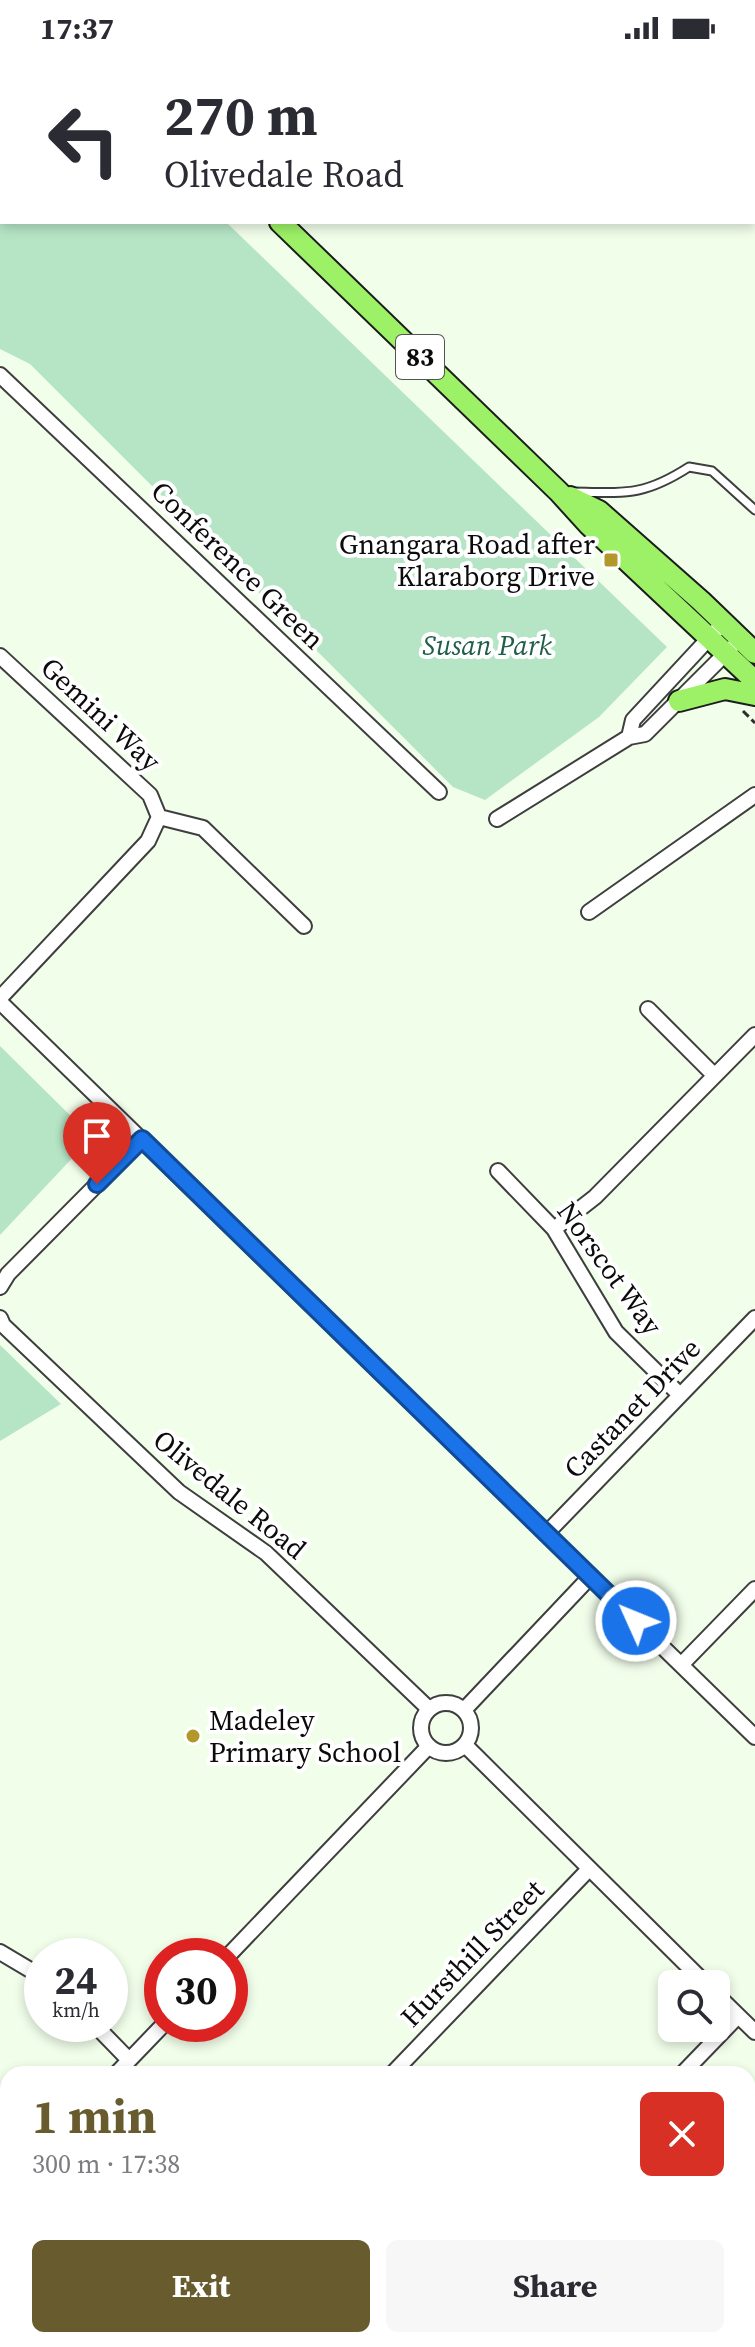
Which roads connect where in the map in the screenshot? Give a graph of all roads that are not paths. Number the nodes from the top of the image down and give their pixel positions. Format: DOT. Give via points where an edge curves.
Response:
graph roads {
  1 [pos="282,224"];
  2 [pos="0,375"];
  3 [pos="559,492"];
  4 [pos="755,510"];
  5 [pos="724,622"];
  6 [pos="711,639"];
  7 [pos="733,646"];
  8 [pos="755,653"];
  9 [pos="0,656"];
  10 [pos="755,681"];
  11 [pos="755,695"];
  12 [pos="679,701"];
  13 [pos="629,737"];
  14 [pos="439,792"];
  15 [pos="755,795"];
  16 [pos="159,817"];
  17 [pos="497,819"];
  18 [pos="589,912"];
  19 [pos="304,926"];
  20 [pos="0,1000"];
  21 [pos="648,1009"];
  22 [pos="755,1035"];
  23 [pos="714,1075"];
  24 [pos="142,1139"];
  25 [pos="498,1171"];
  26 [pos="554,1229"];
  27 [pos="0,1287"];
  28 [pos="0,1318"];
  29 [pos="755,1318"];
  30 [pos="680,1395"];
  31 [pos="546,1534"];
  32 [pos="590,1577"];
  33 [pos="755,1589"];
  34 [pos="681,1665"];
  35 [pos="429,1709"];
  36 [pos="464,1710"];
  37 [pos="755,1737"];
  38 [pos="465,1745"];
  39 [pos="429,1746"];
  40 [pos="589,1869"];
  41 [pos="245,1938"];
  42 [pos="0,1952"];
  43 [pos="24,1966"];
  44 [pos="692,1970"];
  45 [pos="730,2008"];
  46 [pos="738,2016"];
  47 [pos="755,2032"];
  48 [pos="112,2042"];
  49 [pos="146,2042"];
  50 [pos="129,2060"];
  51 [pos="123,2066"];
  52 [pos="400,2066"];
  53 [pos="690,2066"];
  1 -- 3 [label="main road, 83"];
  2 -- 14 [label="street, Conference Green"];
  3 -- 4 [label="lane" via="635,493 689,467 712,471"];
  3 -- 5 [label="main road, 83" via="599,511"];
  3 -- 6 [label="main road, 83"];
  5 -- 6 [label="street"];
  5 -- 7 [label="main road, 83"];
  6 -- 7 [label="main road, 83"];
  6 -- 13 [label="street" via="633,720"];
  7 -- 8 [label="main road, 83"];
  7 -- 10 [label="main road, 83"];
  7 -- 12 [label="street"];
  9 -- 16 [label="street, Gemini Way" via="150,795"];
  11 -- 12 [label="main road" via="725,689"];
  12 -- 13 [label="street" via="645,734"];
  13 -- 17 [label="street"];
  15 -- 18 [label="street"];
  16 -- 19 [label="street, Gemini Way" via="203,828"];
  16 -- 20 [label="street, Gemini Way" via="148,841"];
  20 -- 24 [label="street"];
  21 -- 23 [label="street"];
  22 -- 23 [label="street"];
  23 -- 26 [label="street" via="595,1197"];
  24 -- 27 [label="street"];
  24 -- 31 [label="street"];
  25 -- 26 [label="street, Norscot Way"];
  26 -- 30 [label="street, Norscot Way" via="616,1332"];
  28 -- 35 [label="street, Olivedale Road" via="179,1492 266,1553"];
  29 -- 30 [label="street, Castanet Drive"];
  30 -- 31 [label="street, Castanet Drive"];
  31 -- 32 [label="street"];
  32 -- 34 [label="street"];
  32 -- 36 [label="street"];
  33 -- 34 [label="street"];
  34 -- 37 [label="street"];
  35 -- 36 [label="street" via="445,1702"];
  35 -- 39 [label="street" via="421,1731"];
  36 -- 38 [label="street" via="471,1726"];
  38 -- 39 [label="street" via="449,1753"];
  38 -- 40 [label="street"];
  39 -- 41 [label="street"];
  40 -- 44 [label="street"];
  40 -- 52 [label="street, Hursthill Street"];
  42 -- 43 [label="street"];
  45 -- 46 [label="street"];
  46 -- 47 [label="street"];
  46 -- 53 [label="street"];
  48 -- 50 [label="street"];
  49 -- 50 [label="street"];
  50 -- 51 [label="street"];
}
